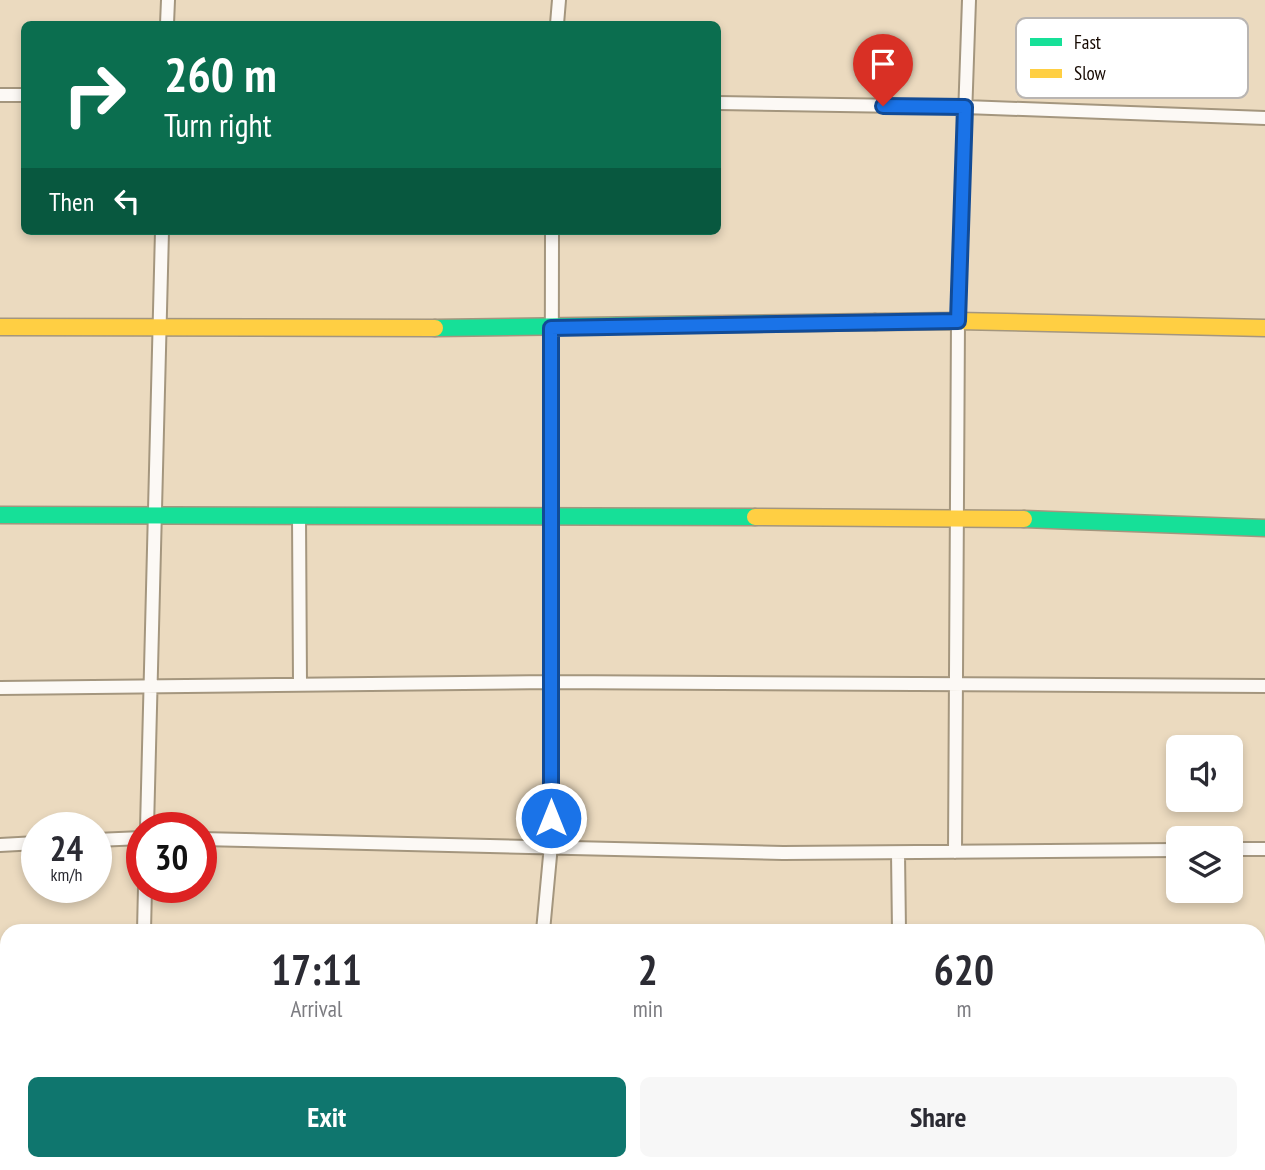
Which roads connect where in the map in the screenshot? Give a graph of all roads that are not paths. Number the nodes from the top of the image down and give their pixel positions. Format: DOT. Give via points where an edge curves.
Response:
graph roads {
  1 [pos="168,0"];
  2 [pos="559,0"];
  3 [pos="969,0"];
  4 [pos="167,21"];
  5 [pos="557,21"];
  6 [pos="0,95"];
  7 [pos="21,95"];
  8 [pos="721,103"];
  9 [pos="965,107"];
  10 [pos="1265,118"];
  11 [pos="162,235"];
  12 [pos="552,235"];
  13 [pos="958,321"];
  14 [pos="0,327"];
  15 [pos="551,328"];
  16 [pos="1265,328"];
  17 [pos="160,329"];
  18 [pos="0,515"];
  19 [pos="156,516"];
  20 [pos="299,517"];
  21 [pos="957,517"];
  22 [pos="551,519"];
  23 [pos="1265,528"];
  24 [pos="551,682"];
  25 [pos="958,683"];
  26 [pos="300,684"];
  27 [pos="153,686"];
  28 [pos="1265,686"];
  29 [pos="0,688"];
  30 [pos="148,812"];
  31 [pos="217,839"];
  32 [pos="21,844"];
  33 [pos="0,845"];
  34 [pos="551,845"];
  35 [pos="1243,849"];
  36 [pos="1265,849"];
  37 [pos="1166,850"];
  38 [pos="956,852"];
  39 [pos="898,853"];
  40 [pos="145,903"];
  41 [pos="144,924"];
  42 [pos="544,924"];
  43 [pos="899,924"];
  1 -- 4 [label="street"];
  2 -- 5 [label="street"];
  3 -- 9 [label="street"];
  6 -- 7 [label="street"];
  8 -- 9 [label="street"];
  9 -- 10 [label="street"];
  9 -- 13 [label="street"];
  11 -- 17 [label="street"];
  12 -- 15 [label="street"];
  13 -- 15 [label="street"];
  13 -- 16 [label="street"];
  13 -- 21 [label="street"];
  14 -- 17 [label="street"];
  15 -- 17 [label="street"];
  15 -- 22 [label="street"];
  17 -- 19 [label="street"];
  18 -- 19 [label="street"];
  19 -- 20 [label="street"];
  19 -- 27 [label="street"];
  20 -- 22 [label="street"];
  20 -- 26 [label="street"];
  21 -- 22 [label="street"];
  21 -- 23 [label="street"];
  21 -- 25 [label="street"];
  22 -- 24 [label="street"];
  24 -- 25 [label="street"];
  24 -- 26 [label="street"];
  24 -- 34 [label="street"];
  25 -- 28 [label="street"];
  25 -- 38 [label="street"];
  26 -- 27 [label="street"];
  27 -- 29 [label="street"];
  27 -- 30 [label="street"];
  31 -- 34 [label="street"];
  32 -- 33 [label="street"];
  34 -- 39 [label="street"];
  34 -- 42 [label="street"];
  35 -- 36 [label="street"];
  37 -- 38 [label="street"];
  38 -- 39 [label="street"];
  39 -- 43 [label="street"];
  40 -- 41 [label="street"];
}
